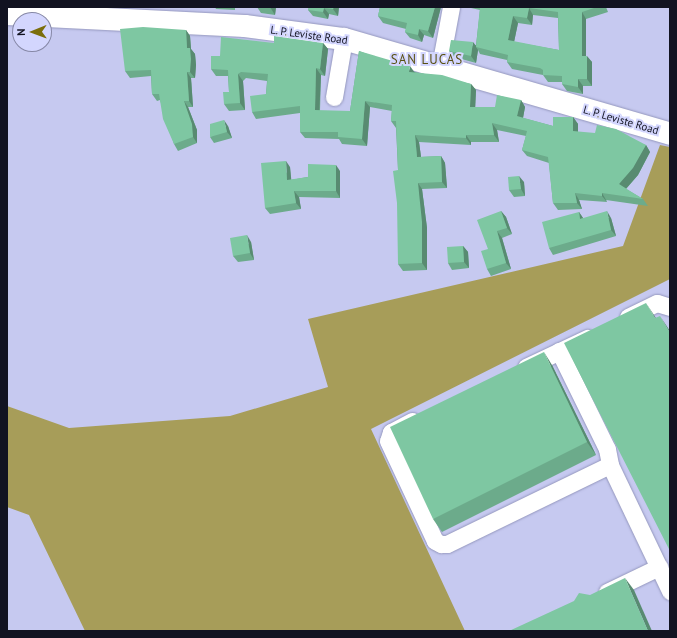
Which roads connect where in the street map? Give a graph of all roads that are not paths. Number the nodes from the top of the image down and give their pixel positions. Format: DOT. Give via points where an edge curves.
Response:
graph roads {
  1 [pos="451,7"];
  2 [pos="7,14"];
  3 [pos="344,39"];
  4 [pos="440,66"];
  5 [pos="334,97"];
  6 [pos="670,134"];
  7 [pos="670,307"];
  8 [pos="559,351"];
  9 [pos="508,375"];
  10 [pos="430,413"];
  11 [pos="610,465"];
  12 [pos="659,567"];
  13 [pos="669,588"];
  14 [pos="594,598"];
  1 -- 4 [label="lane"];
  2 -- 3 [label="main road, L. P. Leviste Road" via="245,26"];
  3 -- 4 [label="main road, L. P. Leviste Road"];
  3 -- 5 [label="lane"];
  4 -- 6 [label="main road, L. P. Leviste Road"];
  7 -- 8 [label="lane" via="657,304"];
  8 -- 9 [label="lane"];
  8 -- 11 [label="lane" via="607,449"];
  10 -- 11 [label="lane" via="394,430 389,434 388,441 435,541 441,544 447,544"];
  11 -- 12 [label="lane"];
  12 -- 13 [label="lane"];
  12 -- 14 [label="lane"];
}
